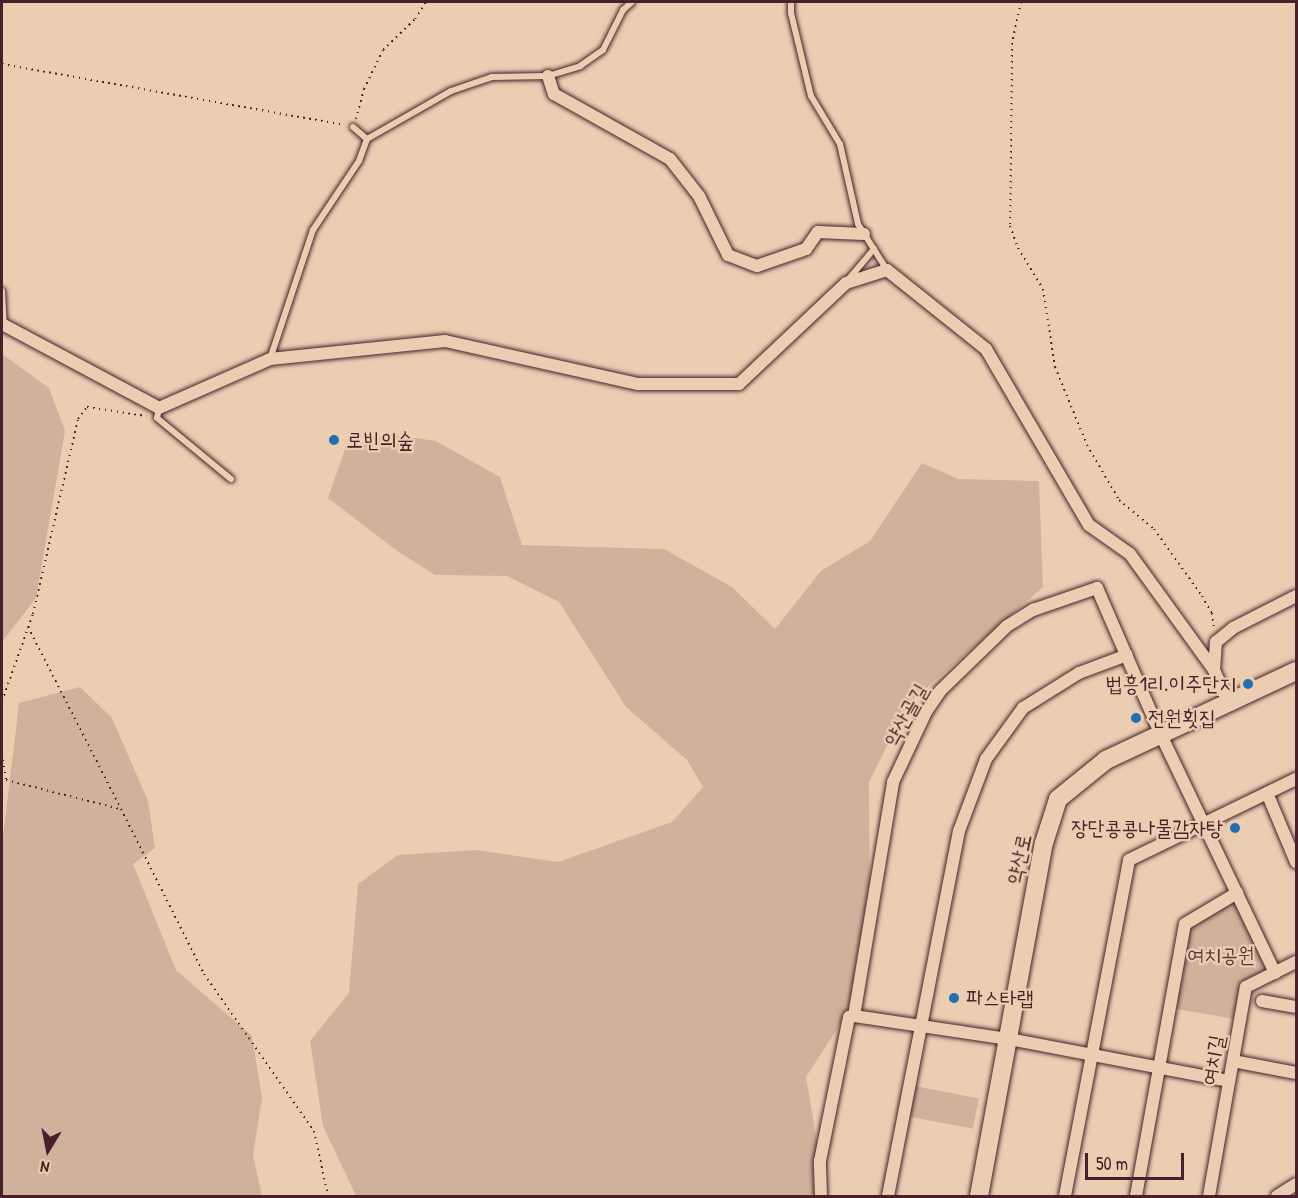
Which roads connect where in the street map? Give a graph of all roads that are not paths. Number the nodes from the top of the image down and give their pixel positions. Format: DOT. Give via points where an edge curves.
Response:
graph roads {
  1 [pos="633,2"];
  2 [pos="792,2"];
  3 [pos="548,76"];
  4 [pos="353,127"];
  5 [pos="367,139"];
  6 [pos="864,234"];
  7 [pos="874,249"];
  8 [pos="887,270"];
  9 [pos="846,283"];
  10 [pos="2,291"];
  11 [pos="3,324"];
  12 [pos="270,359"];
  13 [pos="158,413"];
  14 [pos="231,479"];
  15 [pos="1296,596"];
  16 [pos="1127,655"];
  17 [pos="1214,670"];
  18 [pos="1296,671"];
  19 [pos="1229,703"];
  20 [pos="1161,735"];
  21 [pos="1296,779"];
  22 [pos="1267,793"];
  23 [pos="1203,822"];
  24 [pos="1296,862"];
  25 [pos="1237,893"];
  26 [pos="1296,962"];
  27 [pos="1275,973"];
  28 [pos="1262,1001"];
  29 [pos="1296,1007"];
  30 [pos="854,1016"];
  31 [pos="923,1026"];
  32 [pos="1008,1038"];
  33 [pos="1091,1055"];
  34 [pos="1233,1061"];
  35 [pos="1161,1068"];
  36 [pos="1296,1073"];
  37 [pos="1229,1081"];
  38 [pos="1296,1184"];
  39 [pos="821,1197"];
  40 [pos="888,1197"];
  41 [pos="979,1197"];
  42 [pos="1065,1197"];
  43 [pos="1136,1197"];
  44 [pos="1209,1197"];
  45 [pos="1277,1197"];
  1 -- 3 [label="lane" via="623,10 603,50 580,66"];
  2 -- 6 [label="lane" via="791,13 811,96 840,144 858,224"];
  3 -- 5 [label="lane" via="492,77 451,91"];
  3 -- 6 [label="street" via="554,94 670,159 699,196 729,255 757,266 806,249 818,232"];
  4 -- 5 [label="lane"];
  5 -- 12 [label="lane" via="359,161 313,230"];
  6 -- 7 [label="lane"];
  7 -- 8 [label="lane"];
  7 -- 9 [label="lane"];
  8 -- 9 [label="street"];
  8 -- 17 [label="street" via="986,349 1089,525 1131,554"];
  9 -- 12 [label="street" via="739,384 637,384 445,341"];
  10 -- 11 [label="lane"];
  11 -- 13 [label="street"];
  12 -- 13 [label="street"];
  13 -- 14 [label="lane"];
  15 -- 17 [label="street" via="1233,628 1216,642"];
  16 -- 20 [label="street, 약산골길"];
  16 -- 30 [label="street, 약산골길" via="1097,588 1033,610 1007,626 940,691 893,782"];
  16 -- 31 [label="street" via="1079,673 1023,708 987,759 959,831"];
  17 -- 19 [label="street"];
  18 -- 19 [label="street, 약산로"];
  19 -- 20 [label="street, 약산로"];
  20 -- 23 [label="street, 약산골길"];
  20 -- 32 [label="street, 약산로" via="1106,760 1058,799 1044,843"];
  21 -- 22 [label="street"];
  22 -- 23 [label="street"];
  22 -- 24 [label="street"];
  23 -- 25 [label="street, 약산골길"];
  23 -- 33 [label="street" via="1129,860"];
  25 -- 27 [label="street, 약산골길"];
  25 -- 35 [label="street" via="1185,924"];
  26 -- 27 [label="street, 여치길"];
  27 -- 34 [label="street, 여치길" via="1246,987"];
  28 -- 29 [label="street"];
  30 -- 31 [label="street"];
  30 -- 39 [label="street, 약산골길" via="849,1017 820,1161"];
  31 -- 32 [label="street"];
  31 -- 40 [label="street"];
  32 -- 33 [label="street"];
  32 -- 41 [label="street, 약산로"];
  33 -- 35 [label="street"];
  33 -- 42 [label="street"];
  34 -- 36 [label="street"];
  34 -- 37 [label="street, 여치길"];
  35 -- 37 [label="street"];
  35 -- 43 [label="street"];
  37 -- 44 [label="street, 여치길"];
  38 -- 45 [label="street"];
}
